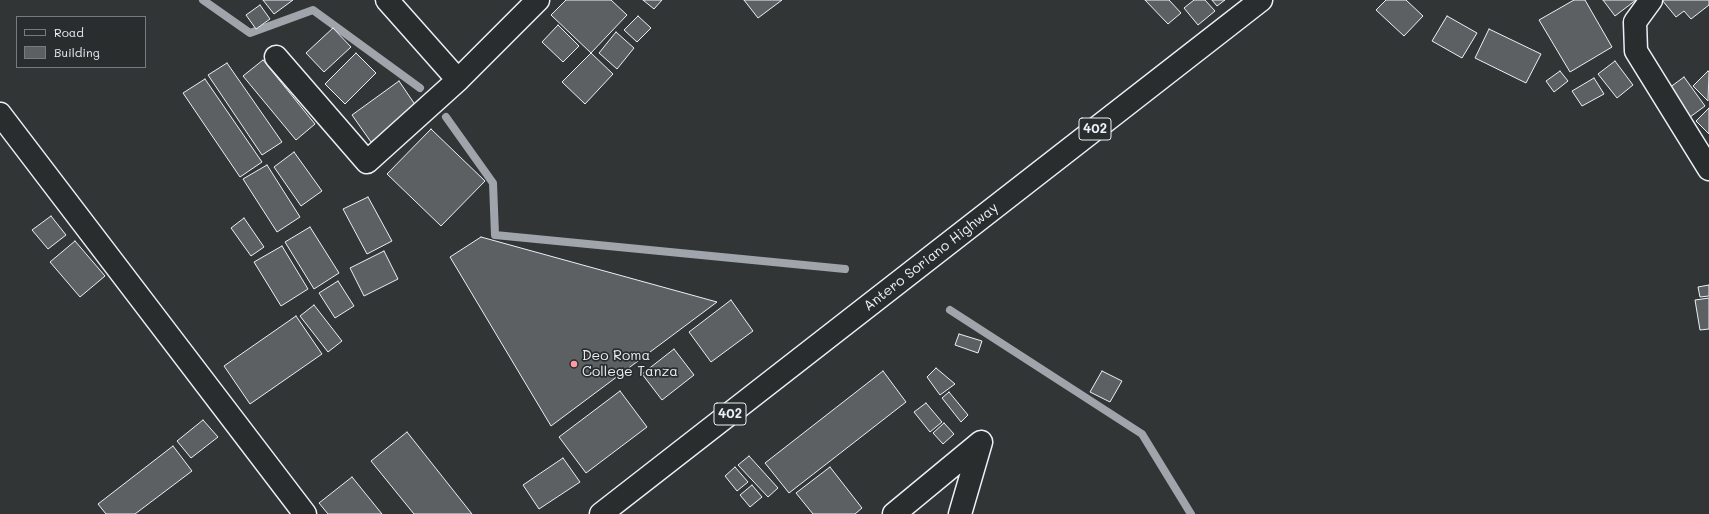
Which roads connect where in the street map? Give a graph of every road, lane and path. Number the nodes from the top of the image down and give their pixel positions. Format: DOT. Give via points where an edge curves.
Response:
graph roads {
  1 [pos="386,0"];
  2 [pos="538,0"];
  3 [pos="1261,0"];
  4 [pos="1651,0"];
  5 [pos="276,57"];
  6 [pos="458,80"];
  7 [pos="0,114"];
  8 [pos="1709,170"];
  9 [pos="305,514"];
  10 [pos="601,514"];
  11 [pos="894,514"];
  12 [pos="960,514"];
  1 -- 6 [label="street"];
  2 -- 6 [label="street"];
  3 -- 10 [label="street, Antero Soriano Highway / 402"];
  4 -- 8 [label="street" via="1635,22 1636,51"];
  5 -- 6 [label="street" via="367,162"];
  7 -- 9 [label="street"];
  11 -- 12 [label="street" via="981,442"];
}
